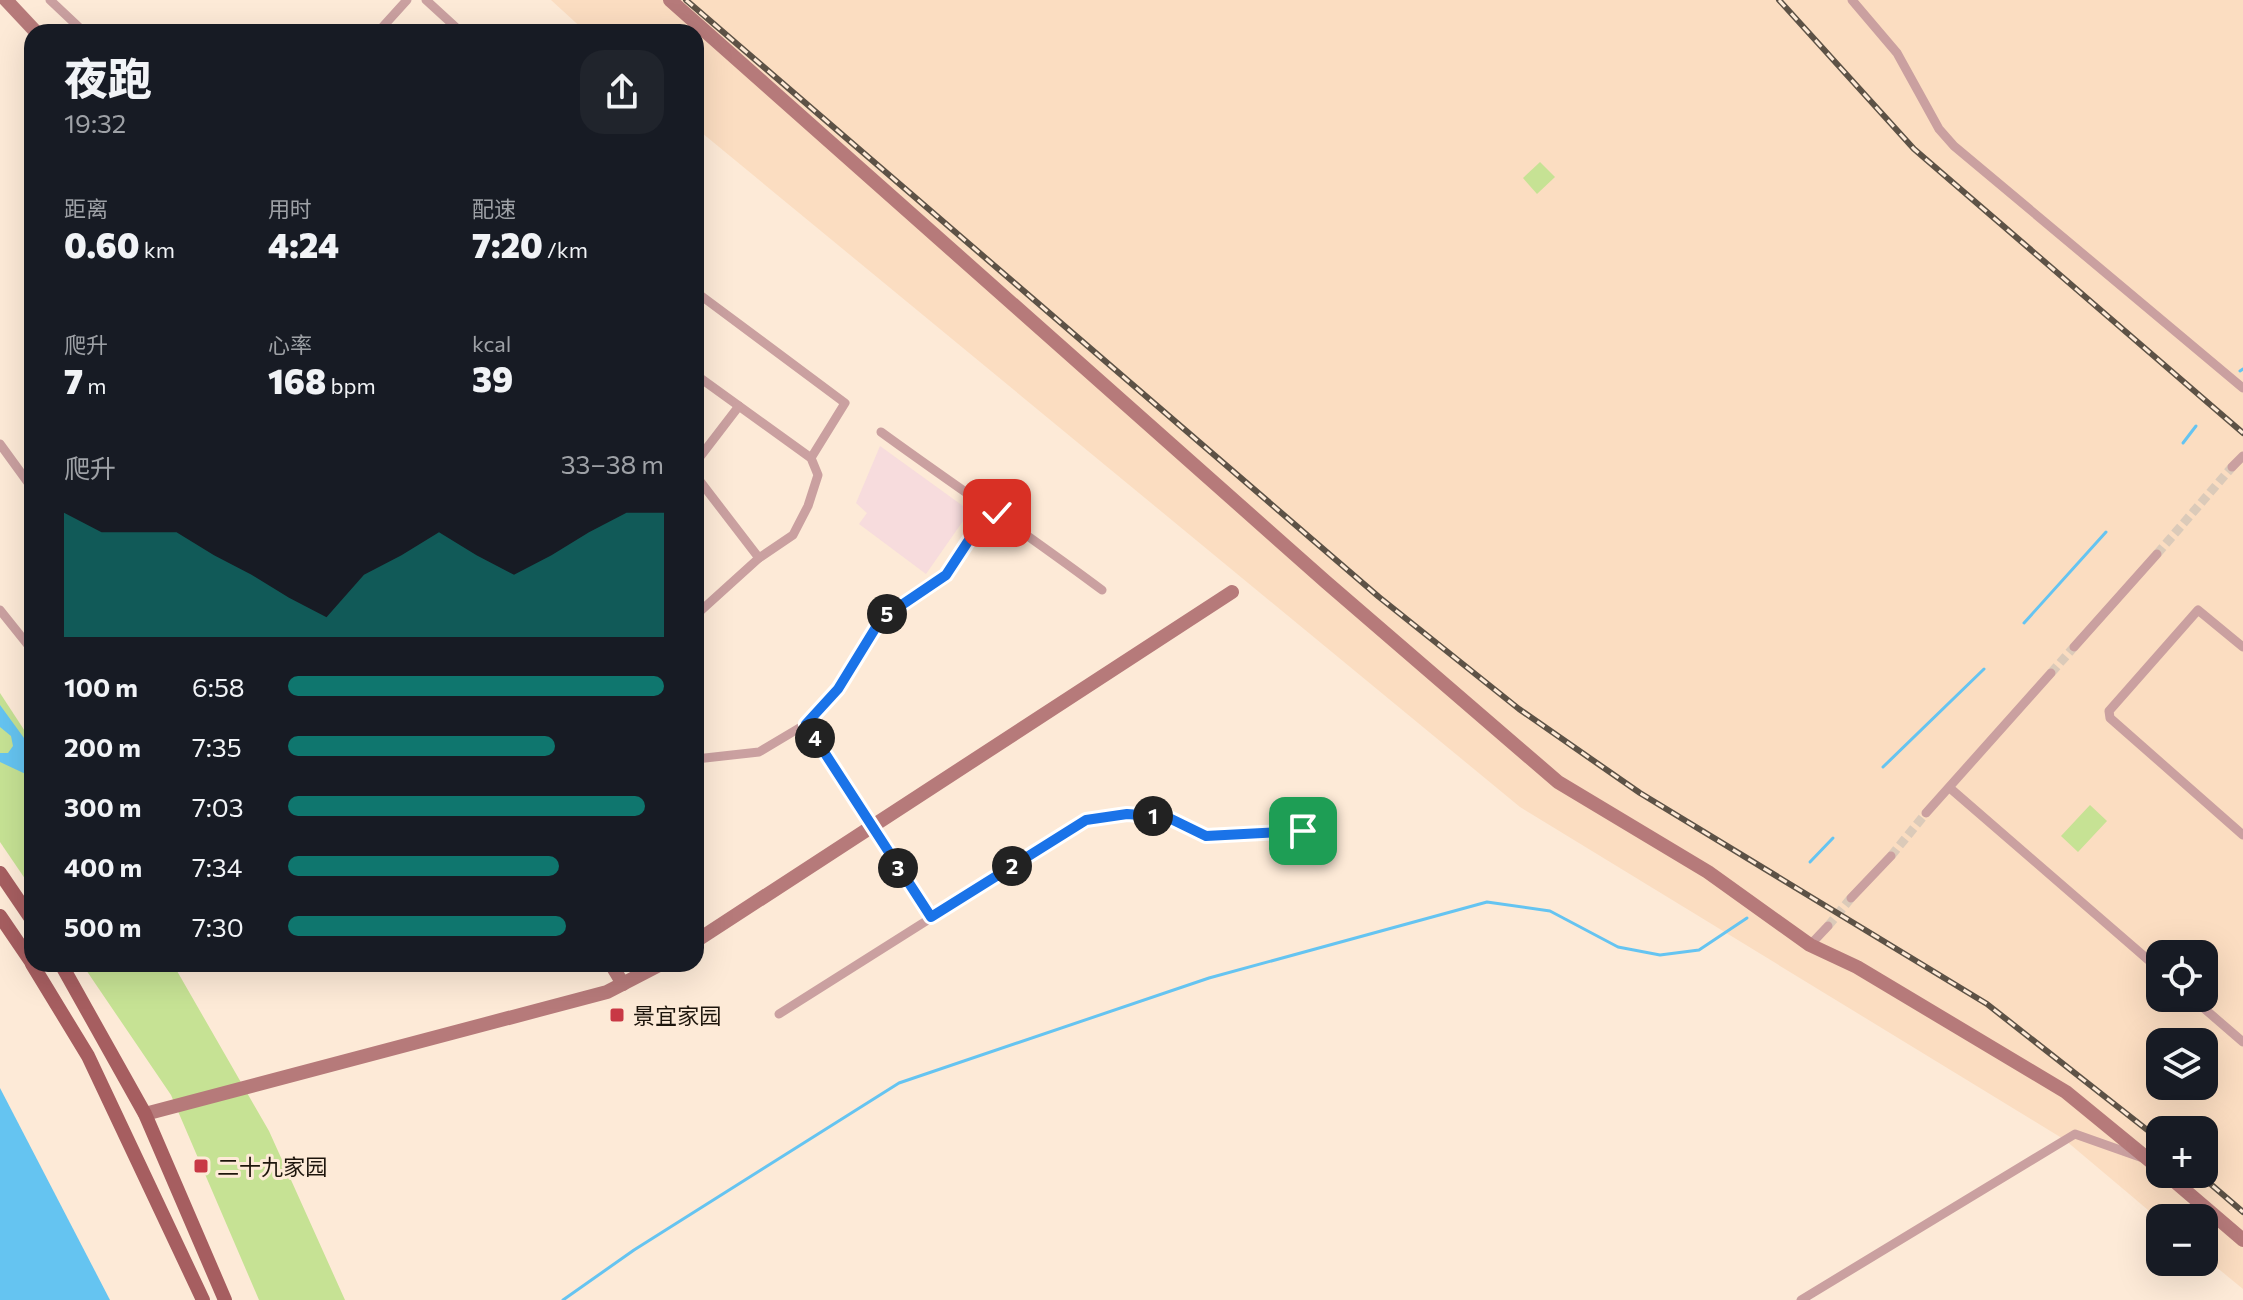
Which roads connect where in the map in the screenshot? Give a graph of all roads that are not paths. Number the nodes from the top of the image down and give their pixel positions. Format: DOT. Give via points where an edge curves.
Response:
graph roads {
  1 [pos="6,0"];
  2 [pos="50,0"];
  3 [pos="407,0"];
  4 [pos="426,0"];
  5 [pos="670,0"];
  6 [pos="1852,0"];
  7 [pos="28,24"];
  8 [pos="76,24"];
  9 [pos="385,24"];
  10 [pos="452,24"];
  11 [pos="697,24"];
  12 [pos="704,30"];
  13 [pos="704,298"];
  14 [pos="704,381"];
  15 [pos="2243,388"];
  16 [pos="739,406"];
  17 [pos="881,432"];
  18 [pos="0,444"];
  19 [pos="704,452"];
  20 [pos="2243,456"];
  21 [pos="811,458"];
  22 [pos="2232,467"];
  23 [pos="24,477"];
  24 [pos="704,486"];
  25 [pos="988,511"];
  26 [pos="2157,554"];
  27 [pos="759,558"];
  28 [pos="1102,590"];
  29 [pos="1232,592"];
  30 [pos="704,608"];
  31 [pos="0,610"];
  32 [pos="24,640"];
  33 [pos="2074,647"];
  34 [pos="2243,647"];
  35 [pos="2051,673"];
  36 [pos="806,724"];
  37 [pos="704,758"];
  38 [pos="1951,789"];
  39 [pos="1926,813"];
  40 [pos="1321,814"];
  41 [pos="869,825"];
  42 [pos="2243,835"];
  43 [pos="1891,856"];
  44 [pos="0,873"];
  45 [pos="1851,898"];
  46 [pos="24,908"];
  47 [pos="0,916"];
  48 [pos="931,917"];
  49 [pos="1828,926"];
  50 [pos="704,936"];
  51 [pos="1810,945"];
  52 [pos="24,952"];
  53 [pos="2146,958"];
  54 [pos="37,972"];
  55 [pos="65,972"];
  56 [pos="616,972"];
  57 [pos="646,972"];
  58 [pos="623,984"];
  59 [pos="2208,1012"];
  60 [pos="779,1014"];
  61 [pos="2243,1042"];
  62 [pos="145,1114"];
  63 [pos="2146,1158"];
  64 [pos="2146,1162"];
  65 [pos="2182,1188"];
  66 [pos="2243,1240"];
  67 [pos="203,1300"];
  68 [pos="225,1300"];
  69 [pos="1801,1300"];
  1 -- 7 [label="street"];
  2 -- 8 [label="street"];
  3 -- 9 [label="street"];
  4 -- 10 [label="street"];
  5 -- 11 [label="street"];
  6 -- 15 [label="street" via="1897,53 1954,146"];
  12 -- 51 [label="street" via="1558,782 1708,872"];
  13 -- 21 [label="street" via="845,403"];
  14 -- 16 [label="street"];
  16 -- 19 [label="street"];
  16 -- 21 [label="street"];
  17 -- 25 [label="street"];
  18 -- 23 [label="street"];
  20 -- 22 [label="street"];
  21 -- 27 [label="street" via="818,475 793,535"];
  24 -- 27 [label="street"];
  25 -- 28 [label="street" via="1010,521"];
  25 -- 36 [label="street" via="946,575 881,619 838,689"];
  26 -- 33 [label="street"];
  27 -- 30 [label="street"];
  29 -- 41 [label="street"];
  31 -- 32 [label="street"];
  34 -- 42 [label="street" via="2198,610 2109,711 2110,718"];
  35 -- 38 [label="street"];
  36 -- 37 [label="street" via="759,752"];
  36 -- 41 [label="street"];
  38 -- 39 [label="street"];
  38 -- 53 [label="street"];
  40 -- 48 [label="street" via="1303,831 1206,836 1167,817 1127,814 1086,820"];
  41 -- 48 [label="street"];
  41 -- 50 [label="street"];
  43 -- 45 [label="street"];
  44 -- 46 [label="main road"];
  47 -- 52 [label="main road"];
  48 -- 60 [label="street"];
  49 -- 51 [label="street"];
  51 -- 63 [label="street" via="1857,967 2066,1092"];
  54 -- 67 [label="main road" via="88,1056"];
  55 -- 62 [label="main road"];
  56 -- 58 [label="street"];
  57 -- 58 [label="street"];
  58 -- 62 [label="street"];
  59 -- 61 [label="street"];
  62 -- 68 [label="main road"];
  64 -- 69 [label="street" via="2075,1134"];
  65 -- 66 [label="street"];
}
